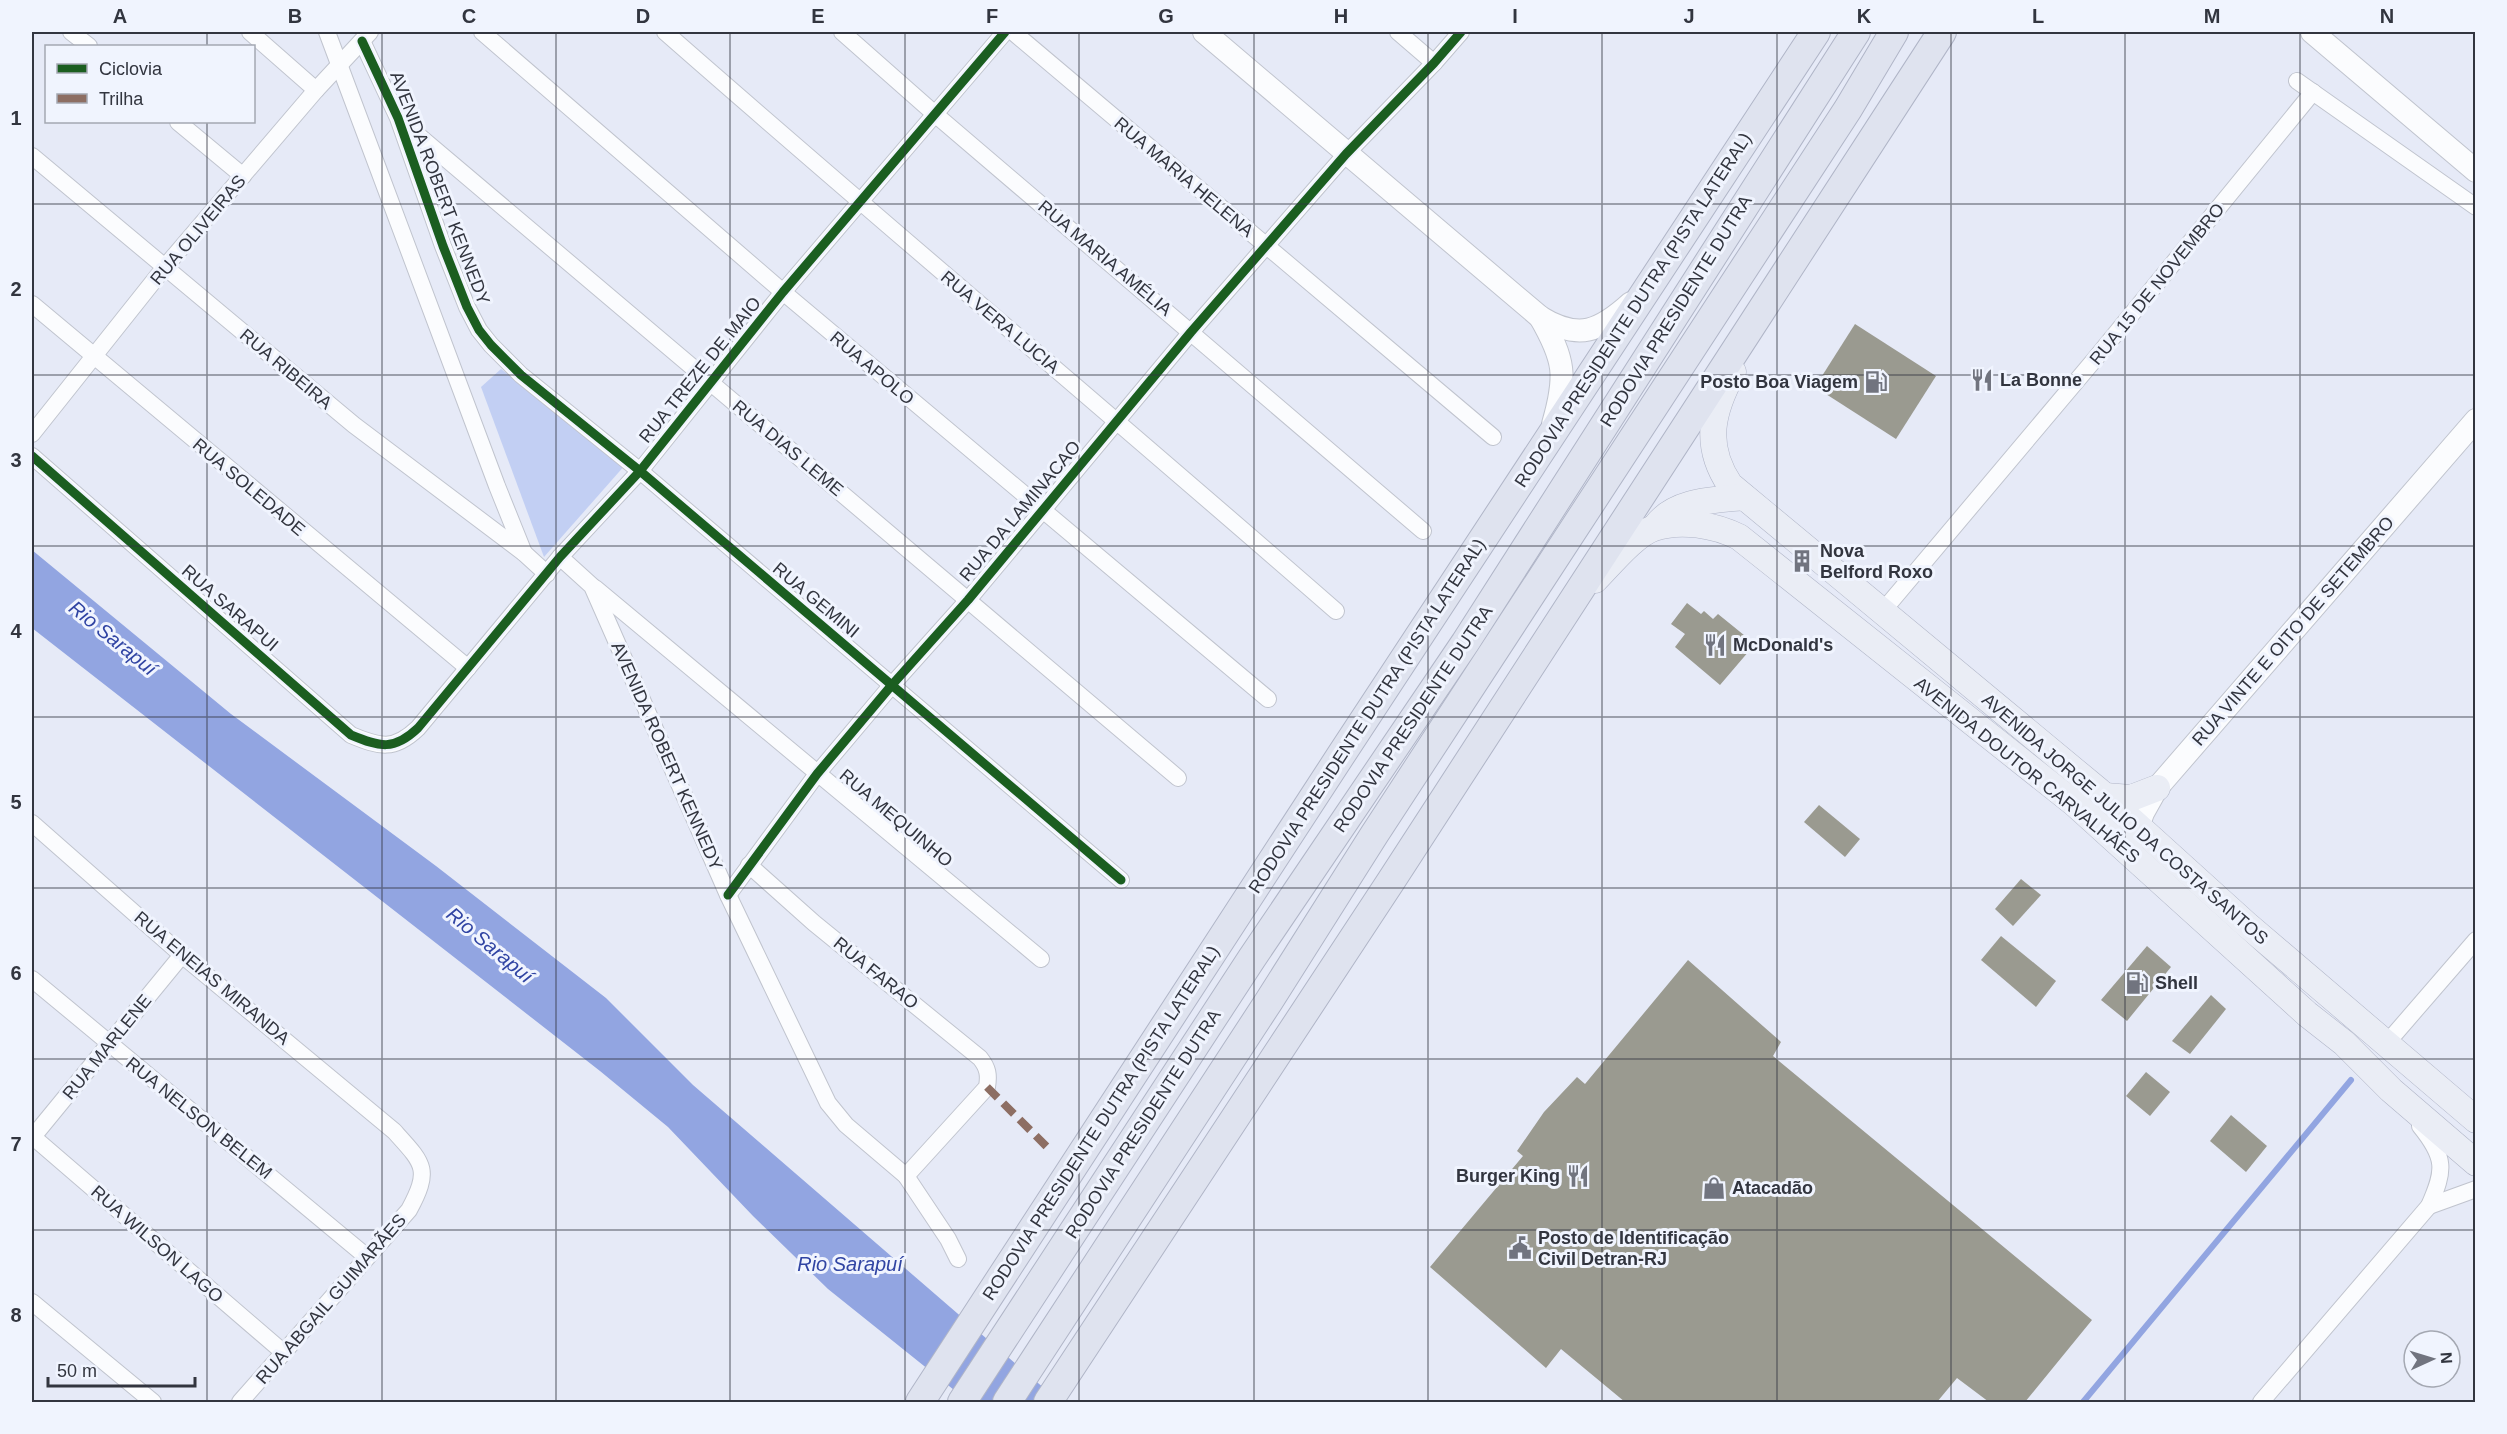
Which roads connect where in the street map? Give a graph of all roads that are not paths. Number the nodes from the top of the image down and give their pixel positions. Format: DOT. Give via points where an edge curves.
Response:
graph roads {
  1 [pos="71,32"];
  2 [pos="249,32"];
  3 [pos="327,32"];
  4 [pos="482,32"];
  5 [pos="665,32"];
  6 [pos="842,32"];
  7 [pos="1005,32"];
  8 [pos="1013,32"];
  9 [pos="1204,32"];
  10 [pos="1398,32"];
  11 [pos="1461,32"];
  12 [pos="1816,32"];
  13 [pos="1856,32"];
  14 [pos="1894,32"];
  15 [pos="1942,32"];
  16 [pos="2312,32"];
  17 [pos="366,36"];
  18 [pos="88,45"];
  19 [pos="1434,63"];
  20 [pos="339,66"];
  21 [pos="2297,81"];
  22 [pos="316,90"];
  23 [pos="2313,92"];
  24 [pos="936,115"];
  25 [pos="398,118"];
  26 [pos="179,123"];
  27 [pos="1346,154"];
  28 [pos="32,156"];
  29 [pos="2475,171"];
  30 [pos="243,176"];
  31 [pos="860,203"];
  32 [pos="2475,207"];
  33 [pos="1267,247"];
  34 [pos="164,268"];
  35 [pos="1647,289"];
  36 [pos="783,292"];
  37 [pos="32,304"];
  38 [pos="1762,309"];
  39 [pos="1540,317"];
  40 [pos="1191,332"];
  41 [pos="491,345"];
  42 [pos="94,358"];
  43 [pos="710,382"];
  44 [pos="1117,420"];
  45 [pos="2475,420"];
  46 [pos="32,434"];
  47 [pos="1493,437"];
  48 [pos="1549,438"];
  49 [pos="32,456"];
  50 [pos="640,471"];
  51 [pos="1744,497"];
  52 [pos="1042,511"];
  53 [pos="1654,528"];
  54 [pos="1423,531"];
  55 [pos="524,553"];
  56 [pos="560,557"];
  57 [pos="547,574"];
  58 [pos="592,586"];
  59 [pos="1577,596"];
  60 [pos="968,600"];
  61 [pos="1336,612"];
  62 [pos="1882,612"];
  63 [pos="468,669"];
  64 [pos="891,686"];
  65 [pos="1268,699"];
  66 [pos="418,728"];
  67 [pos="817,774"];
  68 [pos="1178,778"];
  69 [pos="2157,788"];
  70 [pos="2105,796"];
  71 [pos="32,823"];
  72 [pos="2138,827"];
  73 [pos="2129,852"];
  74 [pos="749,866"];
  75 [pos="1121,880"];
  76 [pos="728,895"];
  77 [pos="2475,940"];
  78 [pos="182,955"];
  79 [pos="1041,959"];
  80 [pos="32,979"];
  81 [pos="2386,1044"];
  82 [pos="110,1045"];
  83 [pos="2391,1090"];
  84 [pos="2475,1120"];
  85 [pos="394,1131"];
  86 [pos="32,1137"];
  87 [pos="2475,1163"];
  88 [pos="906,1176"];
  89 [pos="2475,1189"];
  90 [pos="2429,1206"];
  91 [pos="367,1257"];
  92 [pos="958,1259"];
  93 [pos="32,1302"];
  94 [pos="283,1353"];
  95 [pos="153,1402"];
  96 [pos="240,1402"];
  97 [pos="920,1402"];
  98 [pos="962,1402"];
  99 [pos="1007,1402"];
  100 [pos="1048,1402"];
  101 [pos="2260,1402"];
  1 -- 18 [label="street"];
  2 -- 22 [label="street"];
  3 -- 20 [label="street"];
  4 -- 36 [label="street, RUA APOLO"];
  5 -- 31 [label="street, RUA VERA LUCIA"];
  6 -- 24 [label="street, RUA MARIA AMÉLIA"];
  7 -- 24 [label="street, RUA TREZE DE MAIO"];
  8 -- 33 [label="street, RUA MARIA HELENA"];
  9 -- 27 [label="main road"];
  10 -- 19 [label="street"];
  11 -- 19 [label="street, RUA DA LAMINACAO"];
  12 -- 35 [label="highway, RODOVIA PRESIDENTE DUTRA (PISTA LATERAL)"];
  13 -- 98 [label="highway, RODOVIA PRESIDENTE DUTRA" via="1465,643 1252,958"];
  14 -- 99 [label="highway, RODOVIA PRESIDENTE DUTRA" via="1835,129"];
  15 -- 38 [label="highway"];
  16 -- 29 [label="main road"];
  17 -- 20 [label="street, RUA OLIVEIRAS"];
  17 -- 25 [label="street, AVENIDA ROBERT KENNEDY"];
  19 -- 27 [label="street, RUA DA LAMINACAO"];
  20 -- 22 [label="street, RUA OLIVEIRAS"];
  20 -- 55 [label="street"];
  21 -- 23 [label="street"];
  22 -- 30 [label="street, RUA OLIVEIRAS"];
  23 -- 32 [label="street"];
  23 -- 62 [label="street, RUA 15 DE NOVEMBRO"];
  24 -- 31 [label="street, RUA TREZE DE MAIO"];
  24 -- 40 [label="street, RUA MARIA AMÉLIA"];
  25 -- 41 [label="street, AVENIDA ROBERT KENNEDY" via="467,307"];
  25 -- 43 [label="street, RUA DIAS LEME"];
  26 -- 30 [label="street"];
  27 -- 33 [label="street, RUA DA LAMINACAO"];
  27 -- 39 [label="main road"];
  28 -- 34 [label="street, RUA RIBEIRA"];
  30 -- 34 [label="street, RUA OLIVEIRAS"];
  31 -- 36 [label="street, RUA TREZE DE MAIO"];
  31 -- 44 [label="street, RUA VERA LUCIA"];
  33 -- 40 [label="street, RUA DA LAMINACAO"];
  33 -- 47 [label="street, RUA MARIA HELENA"];
  34 -- 42 [label="street, RUA OLIVEIRAS"];
  34 -- 55 [label="street, RUA RIBEIRA" via="354,425"];
  35 -- 39 [label="main road" via="1610,322 1588,331 1567,329"];
  35 -- 48 [label="highway, RODOVIA PRESIDENTE DUTRA (PISTA LATERAL)"];
  36 -- 43 [label="street, RUA TREZE DE MAIO"];
  36 -- 52 [label="street, RUA APOLO"];
  37 -- 42 [label="street, RUA SOLEDADE"];
  38 -- 51 [label="main road" via="1719,398 1712,430 1721,472"];
  38 -- 59 [label="highway"];
  39 -- 48 [label="main road" via="1562,364 1562,387"];
  40 -- 44 [label="street, RUA DA LAMINACAO"];
  40 -- 54 [label="street, RUA MARIA AMÉLIA"];
  41 -- 50 [label="street, RUA GEMINI" via="521,375"];
  42 -- 46 [label="street, RUA OLIVEIRAS"];
  42 -- 63 [label="street, RUA SOLEDADE"];
  43 -- 50 [label="street, RUA TREZE DE MAIO"];
  43 -- 60 [label="street, RUA DIAS LEME"];
  44 -- 52 [label="street, RUA DA LAMINACAO"];
  44 -- 61 [label="street, RUA VERA LUCIA"];
  45 -- 69 [label="main road, RUA VINTE E OITO DE SETEMBRO"];
  48 -- 97 [label="highway, RODOVIA PRESIDENTE DUTRA (PISTA LATERAL)"];
  49 -- 66 [label="street, RUA SARAPUI" via="351,735 374,744 391,745 405,740"];
  50 -- 56 [label="street, RUA TREZE DE MAIO"];
  50 -- 64 [label="street, RUA GEMINI"];
  51 -- 53 [label="main road" via="1681,507"];
  51 -- 62 [label="main road, AVENIDA JORGE JULIO DA COSTA SANTOS"];
  52 -- 60 [label="street, RUA DA LAMINACAO"];
  52 -- 65 [label="street, RUA APOLO"];
  53 -- 59 [label="main road"];
  53 -- 73 [label="main road, AVENIDA DOUTOR CARVALHÃES" via="1695,524 1739,537 2075,804"];
  55 -- 57 [label="street, RUA RIBEIRA"];
  56 -- 57 [label="street, RUA TREZE DE MAIO"];
  56 -- 58 [label="street, AVENIDA ROBERT KENNEDY"];
  57 -- 63 [label="street, RUA TREZE DE MAIO"];
  58 -- 67 [label="street, RUA MEQUINHO"];
  58 -- 76 [label="street, AVENIDA ROBERT KENNEDY"];
  59 -- 100 [label="highway"];
  60 -- 64 [label="street, RUA DA LAMINACAO"];
  60 -- 68 [label="street, RUA DIAS LEME"];
  62 -- 70 [label="main road, AVENIDA JORGE JULIO DA COSTA SANTOS"];
  63 -- 66 [label="street, RUA TREZE DE MAIO"];
  64 -- 67 [label="street, RUA DA LAMINACAO"];
  64 -- 75 [label="street, RUA GEMINI"];
  67 -- 74 [label="street, RUA DA LAMINACAO"];
  67 -- 79 [label="street, RUA MEQUINHO"];
  69 -- 70 [label="main road" via="2131,798"];
  69 -- 72 [label="main road, RUA VINTE E OITO DE SETEMBRO"];
  70 -- 72 [label="main road, AVENIDA JORGE JULIO DA COSTA SANTOS"];
  71 -- 78 [label="street, RUA ENEIAS MIRANDA"];
  72 -- 73 [label="main road, RUA VINTE E OITO DE SETEMBRO"];
  72 -- 81 [label="main road, AVENIDA JORGE JULIO DA COSTA SANTOS"];
  73 -- 83 [label="main road, AVENIDA DOUTOR CARVALHÃES" via="2344,1043"];
  74 -- 76 [label="street, RUA DA LAMINACAO"];
  74 -- 88 [label="street, RUA FARAO" via="986,1066 987,1087"];
  76 -- 88 [label="street, AVENIDA ROBERT KENNEDY" via="828,1103 846,1125"];
  77 -- 81 [label="street"];
  78 -- 82 [label="street, RUA MARLENE"];
  78 -- 85 [label="street, RUA ENEIAS MIRANDA"];
  80 -- 82 [label="street, RUA NELSON BELEM"];
  81 -- 84 [label="main road, AVENIDA JORGE JULIO DA COSTA SANTOS"];
  82 -- 86 [label="street, RUA MARLENE"];
  82 -- 91 [label="street, RUA NELSON BELEM"];
  83 -- 87 [label="main road, AVENIDA DOUTOR CARVALHÃES"];
  83 -- 90 [label="street" via="2433,1142 2439,1156 2441,1180"];
  85 -- 91 [label="street, RUA ABGAIL GUIMARÃES" via="423,1169 421,1187 409,1210"];
  86 -- 94 [label="street, RUA WILSON LAGO"];
  88 -- 92 [label="street, AVENIDA ROBERT KENNEDY"];
  89 -- 90 [label="street"];
  90 -- 101 [label="street"];
  91 -- 94 [label="street, RUA ABGAIL GUIMARÃES"];
  93 -- 95 [label="street"];
  94 -- 96 [label="street, RUA ABGAIL GUIMARÃES"];
}
